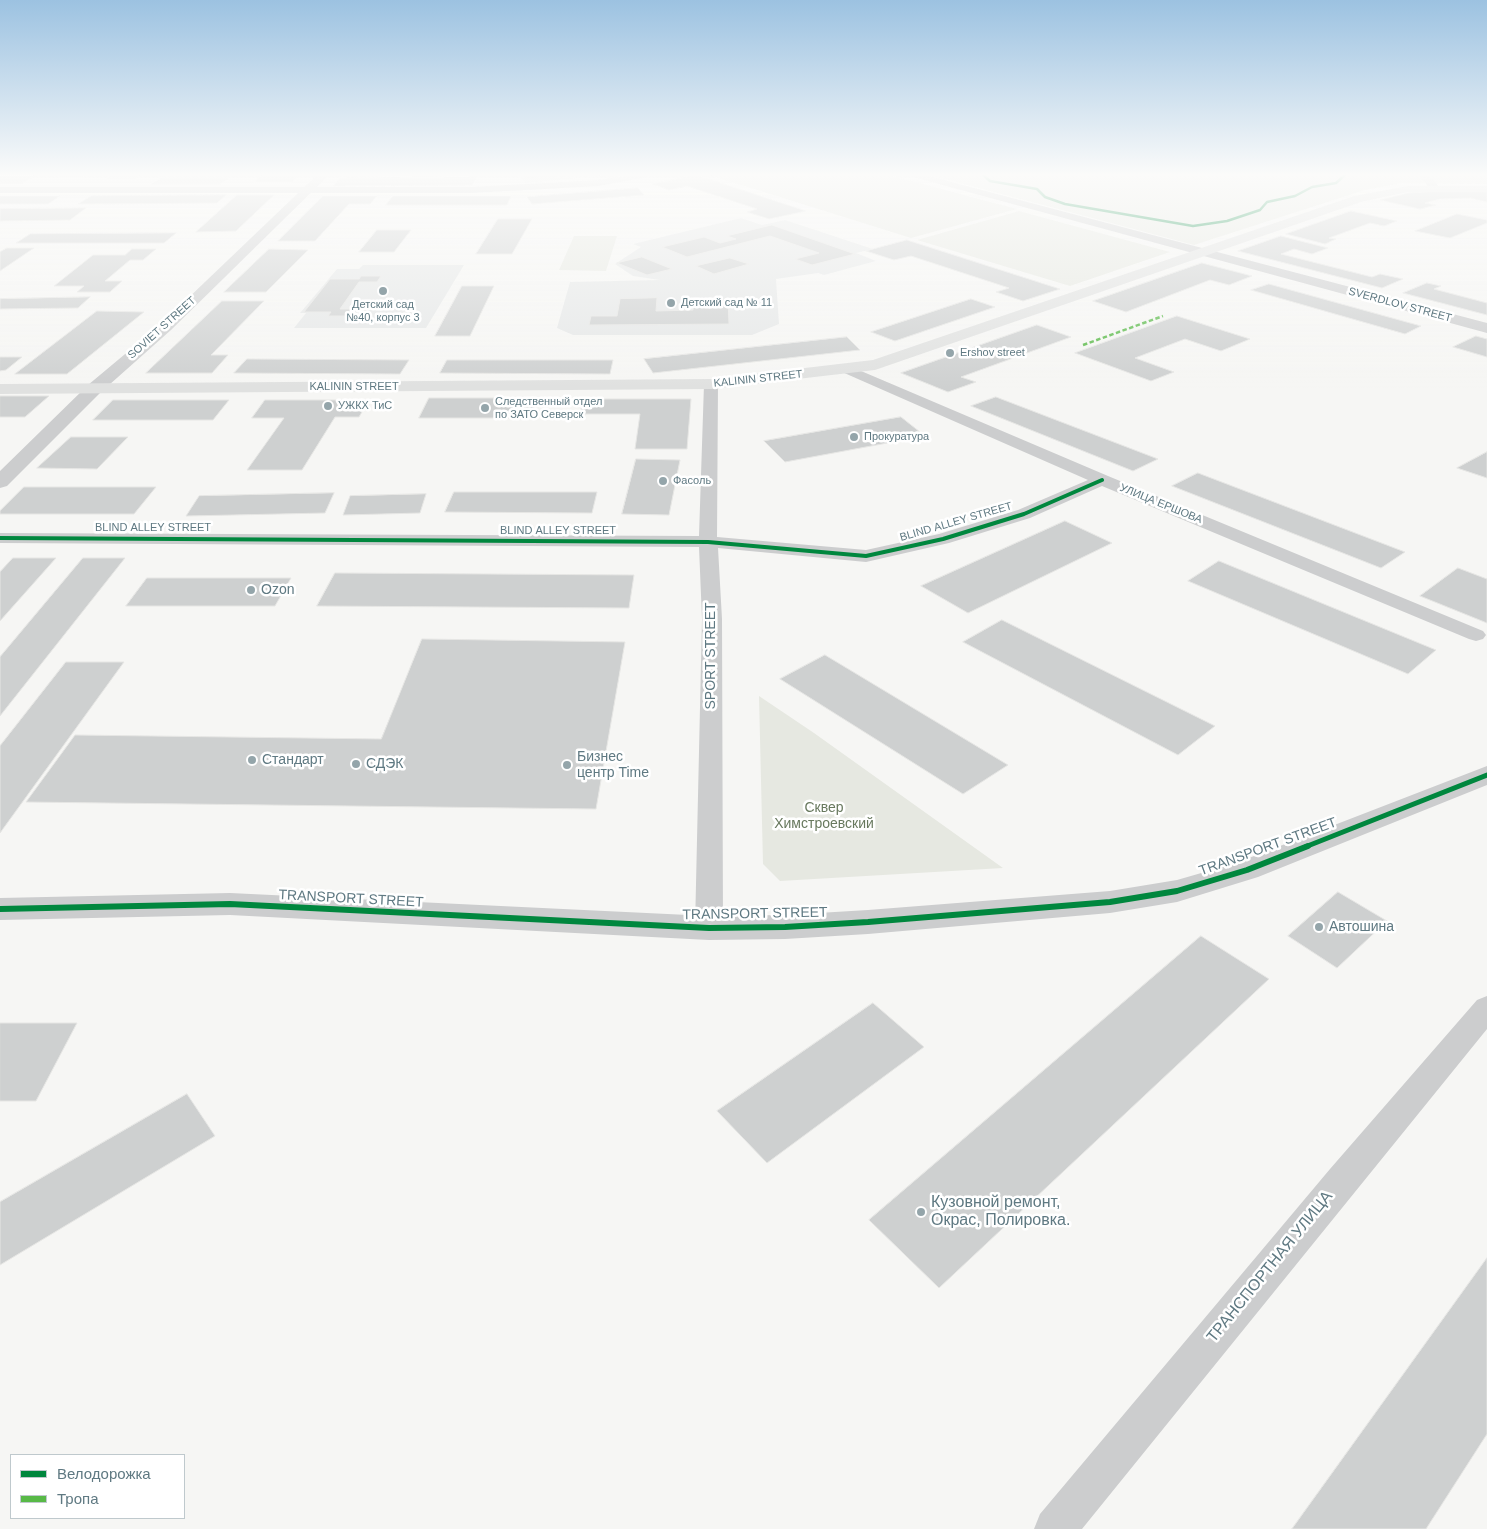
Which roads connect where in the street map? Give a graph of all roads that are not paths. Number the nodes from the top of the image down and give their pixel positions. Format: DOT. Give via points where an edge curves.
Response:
graph roads {
  1 [pos="251,245"];
  2 [pos="1177,245"];
  3 [pos="1222,245"];
  4 [pos="1202,252"];
  5 [pos="1487,328"];
  6 [pos="847,370"];
  7 [pos="711,384"];
  8 [pos="0,389"];
  9 [pos="94,389"];
  10 [pos="1102,480"];
  11 [pos="0,482"];
  12 [pos="0,538"];
  13 [pos="708,542"];
  14 [pos="1476,635"];
  15 [pos="1487,775"];
  16 [pos="0,909"];
  17 [pos="709,928"];
  18 [pos="1487,1008"];
  19 [pos="1055,1529"];
  1 -- 9 [label="street, SOVIET STREET" via="166,327"];
  2 -- 4 [label="street, SVERDLOV STREET"];
  3 -- 4 [label="main road, KALININ STREET"];
  4 -- 5 [label="street, SVERDLOV STREET"];
  4 -- 6 [label="main road, KALININ STREET" via="875,365"];
  6 -- 7 [label="main road, KALININ STREET"];
  6 -- 10 [label="street, УЛИЦА ЕРШОВА"];
  7 -- 9 [label="main road, KALININ STREET"];
  7 -- 13 [label="street, SPORT STREET"];
  8 -- 9 [label="main road, KALININ STREET"];
  9 -- 11 [label="street, SOVIET STREET"];
  10 -- 13 [label="street, BLIND ALLEY STREET" via="1024,514 943,539 866,556"];
  10 -- 14 [label="street, УЛИЦА ЕРШОВА"];
  12 -- 13 [label="street, BLIND ALLEY STREET"];
  13 -- 17 [label="street, SPORT STREET" via="712,619"];
  15 -- 17 [label="street, TRANSPORT STREET" via="1247,870 1177,891 1110,902 888,920"];
  16 -- 17 [label="street, TRANSPORT STREET" via="230,904"];
  18 -- 19 [label="street, ТРАНСПОРТНАЯ УЛИЦА"];
}
